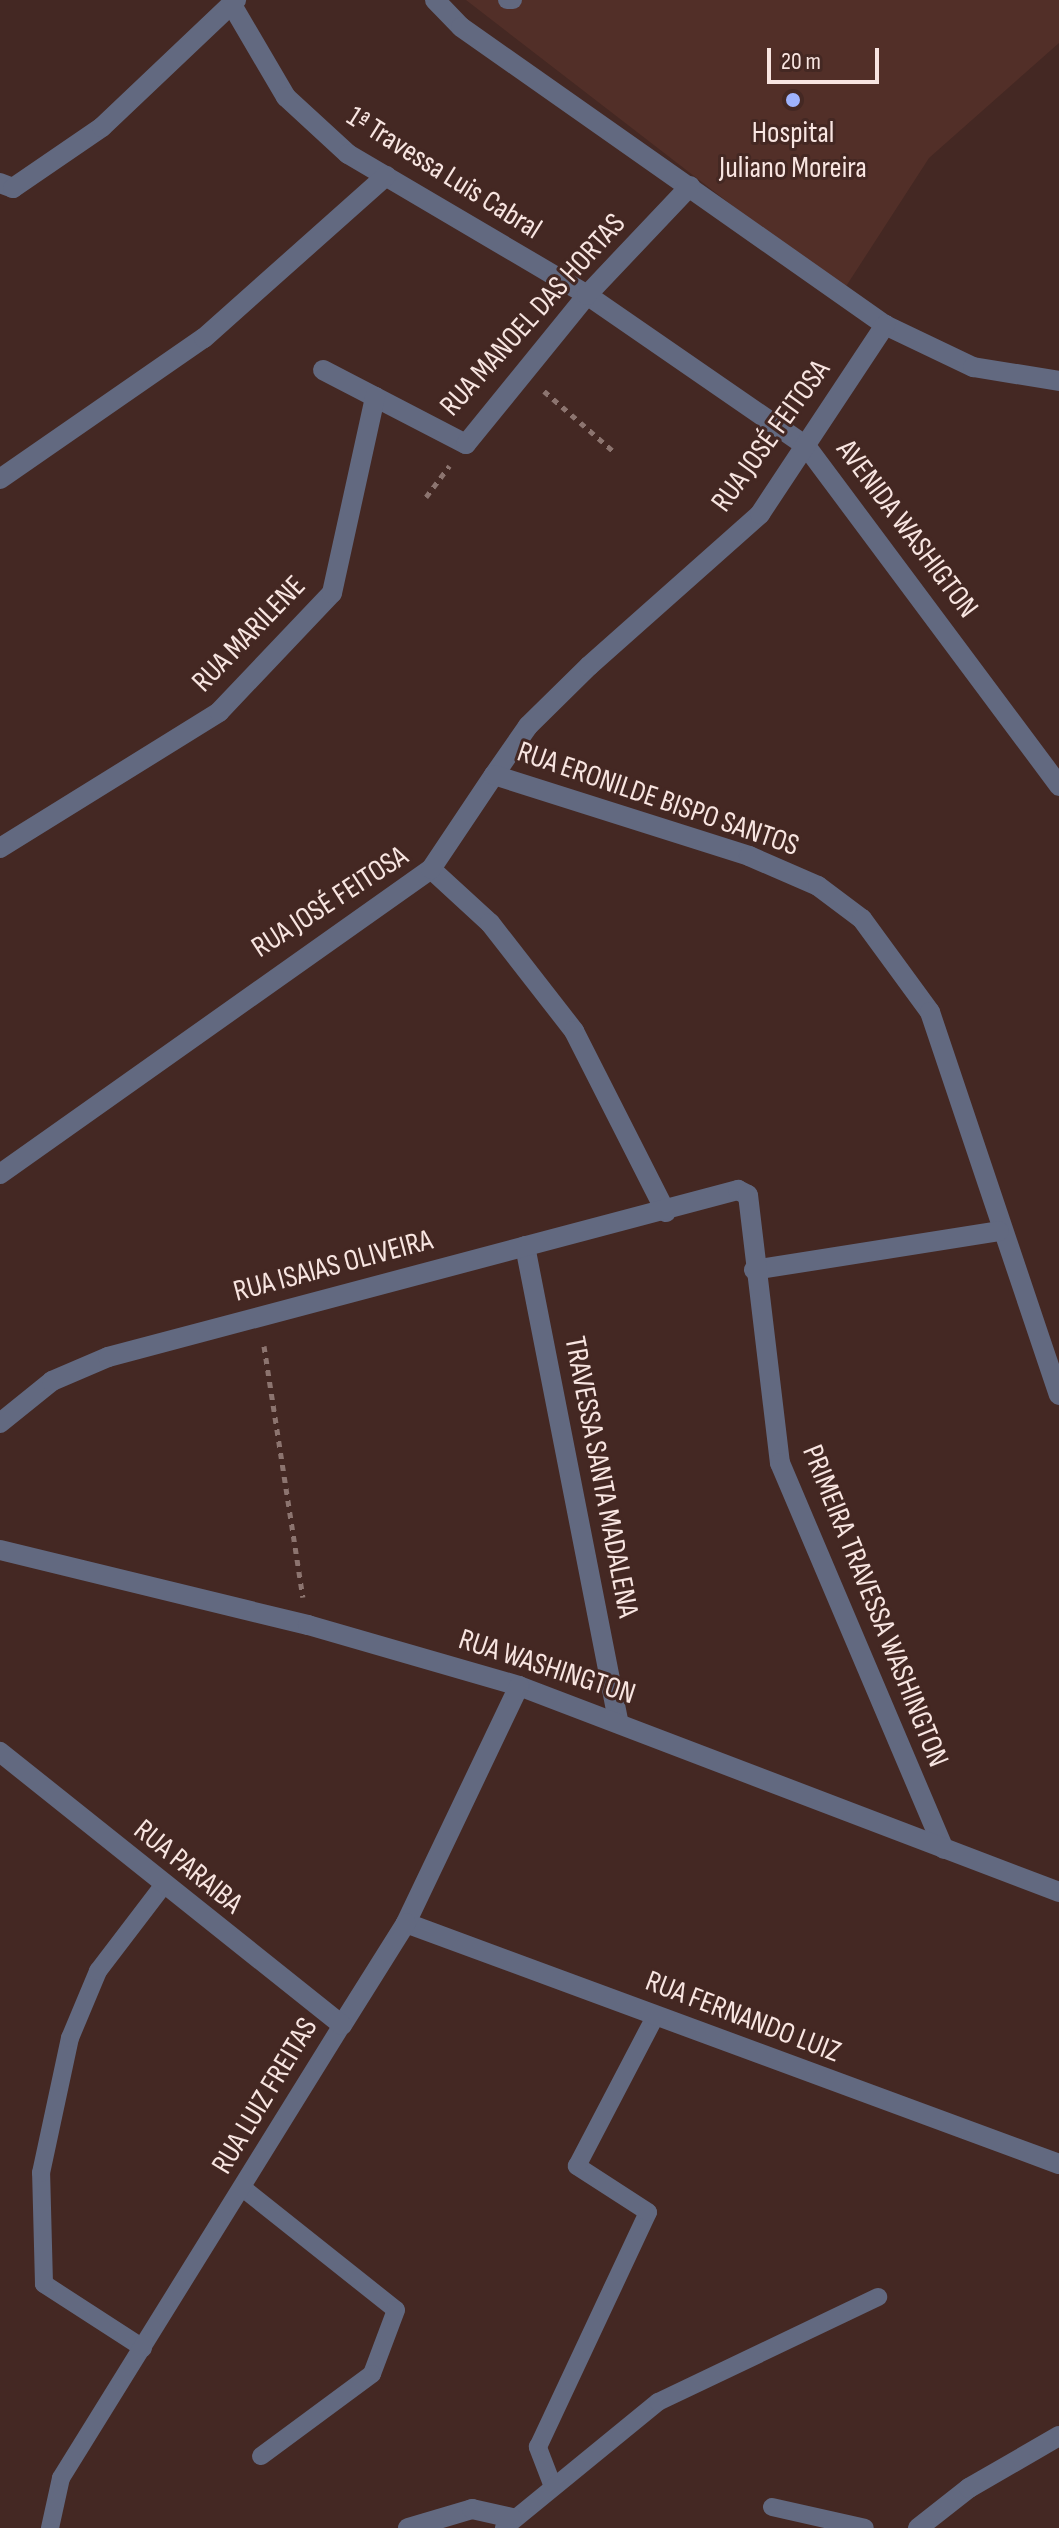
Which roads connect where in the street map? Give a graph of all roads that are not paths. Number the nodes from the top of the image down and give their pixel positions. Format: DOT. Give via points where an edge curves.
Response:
graph roads {
  1 [pos="435,0"];
  2 [pos="507,0"];
  3 [pos="513,0"];
  4 [pos="234,3"];
  5 [pos="386,176"];
  6 [pos="0,183"];
  7 [pos="690,186"];
  8 [pos="587,295"];
  9 [pos="885,325"];
  10 [pos="323,370"];
  11 [pos="1059,381"];
  12 [pos="375,397"];
  13 [pos="806,446"];
  14 [pos="0,479"];
  15 [pos="494,775"];
  16 [pos="1059,786"];
  17 [pos="0,848"];
  18 [pos="431,869"];
  19 [pos="0,1174"];
  20 [pos="698,1203"];
  21 [pos="666,1212"];
  22 [pos="999,1231"];
  23 [pos="525,1246"];
  24 [pos="754,1270"];
  25 [pos="1054,1368"];
  26 [pos="1059,1395"];
  27 [pos="0,1423"];
  28 [pos="0,1550"];
  29 [pos="519,1686"];
  30 [pos="618,1720"];
  31 [pos="0,1752"];
  32 [pos="944,1849"];
  33 [pos="162,1887"];
  34 [pos="1059,1892"];
  35 [pos="406,1923"];
  36 [pos="655,2017"];
  37 [pos="342,2025"];
  38 [pos="1059,2164"];
  39 [pos="244,2189"];
  40 [pos="878,2297"];
  41 [pos="143,2348"];
  42 [pos="1059,2436"];
  43 [pos="261,2456"];
  44 [pos="552,2484"];
  45 [pos="772,2507"];
  46 [pos="508,2523"];
  47 [pos="50,2528"];
  48 [pos="408,2528"];
  49 [pos="865,2528"];
  50 [pos="918,2528"];
  1 -- 7 [label="street" via="461,27"];
  2 -- 3 [label="lane"];
  4 -- 5 [label="street, 1ª Travessa Luis Cabral" via="286,97 348,154"];
  4 -- 6 [label="street" via="102,127 13,188"];
  5 -- 8 [label="street, 1ª Travessa Luis Cabral"];
  5 -- 14 [label="street" via="204,338"];
  7 -- 8 [label="street, RUA MANOEL DAS HORTAS"];
  7 -- 9 [label="street"];
  8 -- 12 [label="street, RUA MANOEL DAS HORTAS" via="466,444"];
  8 -- 13 [label="street, AVENIDA WASHIGTON"];
  9 -- 11 [label="street" via="973,367"];
  9 -- 13 [label="street, RUA JOSÉ FEITOSA"];
  10 -- 12 [label="street, RUA MANOEL DAS HORTAS"];
  12 -- 17 [label="street, RUA MARILENE" via="332,593 219,712"];
  13 -- 15 [label="street, RUA JOSÉ FEITOSA" via="760,514 589,666 528,726"];
  13 -- 16 [label="street, AVENIDA WASHIGTON"];
  15 -- 18 [label="street, RUA ERONILDE BISPO SANTOS"];
  15 -- 22 [label="street, RUA ERONILDE BISPO SANTOS" via="749,856 818,886 862,919 930,1012 987,1165"];
  18 -- 19 [label="street, RUA JOSÉ FEITOSA"];
  18 -- 21 [label="street, RUA JOSÉ FEITOSA" via="490,923 574,1031"];
  20 -- 21 [label="street, RUA ISAIAS OLIVEIRA"];
  20 -- 24 [label="street, PRIMEIRA TRAVESSA WASHINGTON" via="738,1190 748,1195"];
  21 -- 23 [label="street, RUA ISAIAS OLIVEIRA"];
  22 -- 24 [label="street"];
  22 -- 25 [label="street, RUA ERONILDE BISPO SANTOS"];
  23 -- 27 [label="street, RUA ISAIAS OLIVEIRA" via="108,1357 52,1381"];
  23 -- 30 [label="street, TRAVESSA SANTA MADALENA"];
  24 -- 32 [label="street, PRIMEIRA TRAVESSA WASHINGTON" via="780,1463"];
  25 -- 26 [label="street, RUA ERONILDE BISPO SANTOS"];
  28 -- 29 [label="street, RUA WASHINGTON" via="308,1625"];
  29 -- 30 [label="street, RUA WASHINGTON"];
  29 -- 35 [label="street, RUA LUIZ FREITAS"];
  30 -- 32 [label="street, RUA WASHINGTON"];
  31 -- 33 [label="street, RUA PARAIBA"];
  32 -- 34 [label="street, RUA WASHINGTON"];
  33 -- 37 [label="street, RUA PARAIBA"];
  33 -- 41 [label="lane" via="98,1971 59,2080 41,2173 44,2284"];
  35 -- 36 [label="street, RUA FERNANDO LUIZ"];
  35 -- 37 [label="street, RUA LUIZ FREITAS"];
  36 -- 38 [label="street, RUA FERNANDO LUIZ"];
  36 -- 44 [label="lane" via="577,2166 648,2212 538,2447"];
  37 -- 39 [label="lane, RUA LUIZ FREITAS"];
  39 -- 41 [label="lane, RUA LUIZ FREITAS"];
  39 -- 43 [label="lane" via="396,2310 372,2374"];
  40 -- 44 [label="lane" via="658,2402"];
  41 -- 47 [label="lane, RUA LUIZ FREITAS" via="61,2478"];
  42 -- 50 [label="street"];
  44 -- 46 [label="lane"];
  45 -- 49 [label="lane"];
  46 -- 48 [label="street" via="472,2509"];
}
